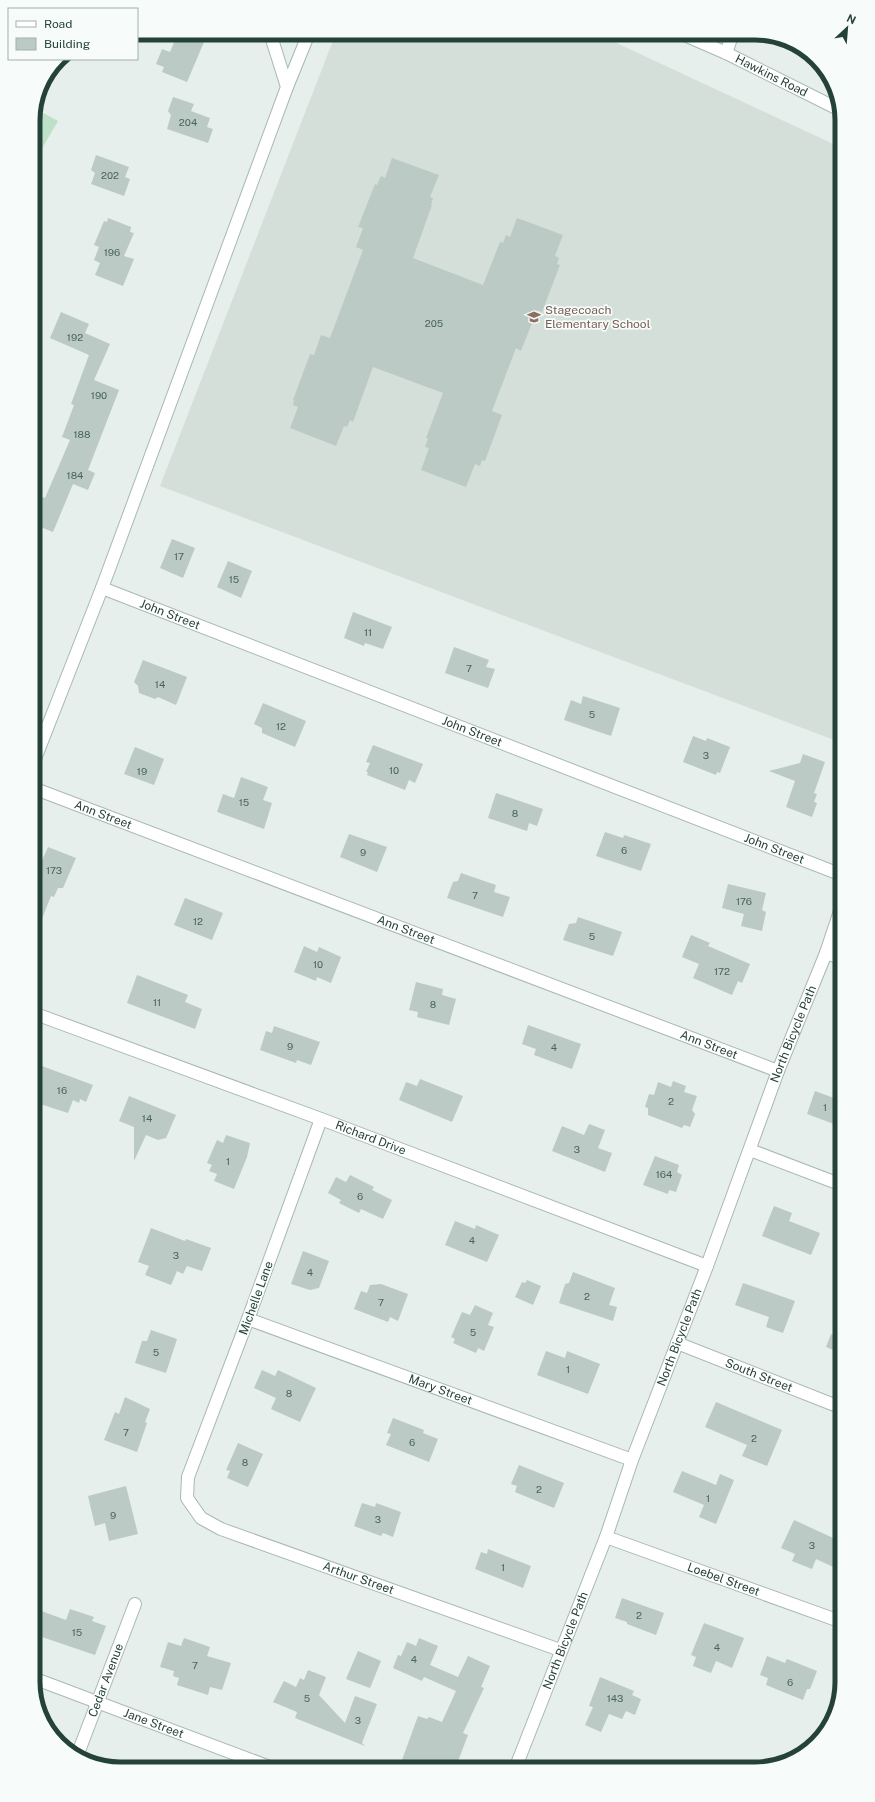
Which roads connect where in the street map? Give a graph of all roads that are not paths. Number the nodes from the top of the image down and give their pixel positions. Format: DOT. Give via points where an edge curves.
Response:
graph roads {
  1 [pos="272,40"];
  2 [pos="306,40"];
  3 [pos="696,40"];
  4 [pos="731,40"];
  5 [pos="726,53"];
  6 [pos="287,87"];
  7 [pos="834,107"];
  8 [pos="102,588"];
  9 [pos="40,746"];
  10 [pos="40,791"];
  11 [pos="835,871"];
  12 [pos="835,926"];
  13 [pos="826,953"];
  14 [pos="835,956"];
  15 [pos="40,1016"];
  16 [pos="778,1071"];
  17 [pos="321,1119"];
  18 [pos="750,1150"];
  19 [pos="835,1182"];
  20 [pos="707,1266"];
  21 [pos="248,1319"];
  22 [pos="677,1343"];
  23 [pos="835,1405"];
  24 [pos="632,1460"];
  25 [pos="188,1477"];
  26 [pos="606,1537"];
  27 [pos="135,1604"];
  28 [pos="835,1619"];
  29 [pos="560,1650"];
  30 [pos="40,1681"];
  31 [pos="97,1702"];
  32 [pos="79,1751"];
  33 [pos="257,1762"];
  34 [pos="518,1762"];
  1 -- 6 [label="street"];
  2 -- 6 [label="street"];
  3 -- 5 [label="street, Hawkins Road"];
  4 -- 5 [label="street"];
  5 -- 7 [label="street, Hawkins Road"];
  6 -- 8 [label="street"];
  8 -- 9 [label="street"];
  8 -- 11 [label="street, John Street"];
  10 -- 16 [label="street, Ann Street"];
  12 -- 13 [label="street, North Bicycle Path"];
  13 -- 14 [label="street"];
  13 -- 16 [label="street, North Bicycle Path"];
  15 -- 17 [label="street, Richard Drive"];
  16 -- 18 [label="street, North Bicycle Path"];
  17 -- 20 [label="street, Richard Drive"];
  17 -- 21 [label="street, Michelle Lane"];
  18 -- 19 [label="street"];
  18 -- 20 [label="street, North Bicycle Path"];
  20 -- 22 [label="street, North Bicycle Path"];
  21 -- 24 [label="street, Mary Street"];
  21 -- 25 [label="street, Michelle Lane"];
  22 -- 23 [label="street, South Street"];
  22 -- 24 [label="street, North Bicycle Path"];
  24 -- 26 [label="street, North Bicycle Path"];
  25 -- 29 [label="street, Arthur Street" via="186,1498 201,1518 220,1529"];
  26 -- 28 [label="street, Loebel Street"];
  26 -- 29 [label="street, North Bicycle Path"];
  27 -- 31 [label="street, Cedar Avenue"];
  29 -- 34 [label="street, North Bicycle Path"];
  30 -- 31 [label="street, Jane Street"];
  31 -- 32 [label="street, Cedar Avenue"];
  31 -- 33 [label="street, Jane Street"];
}
